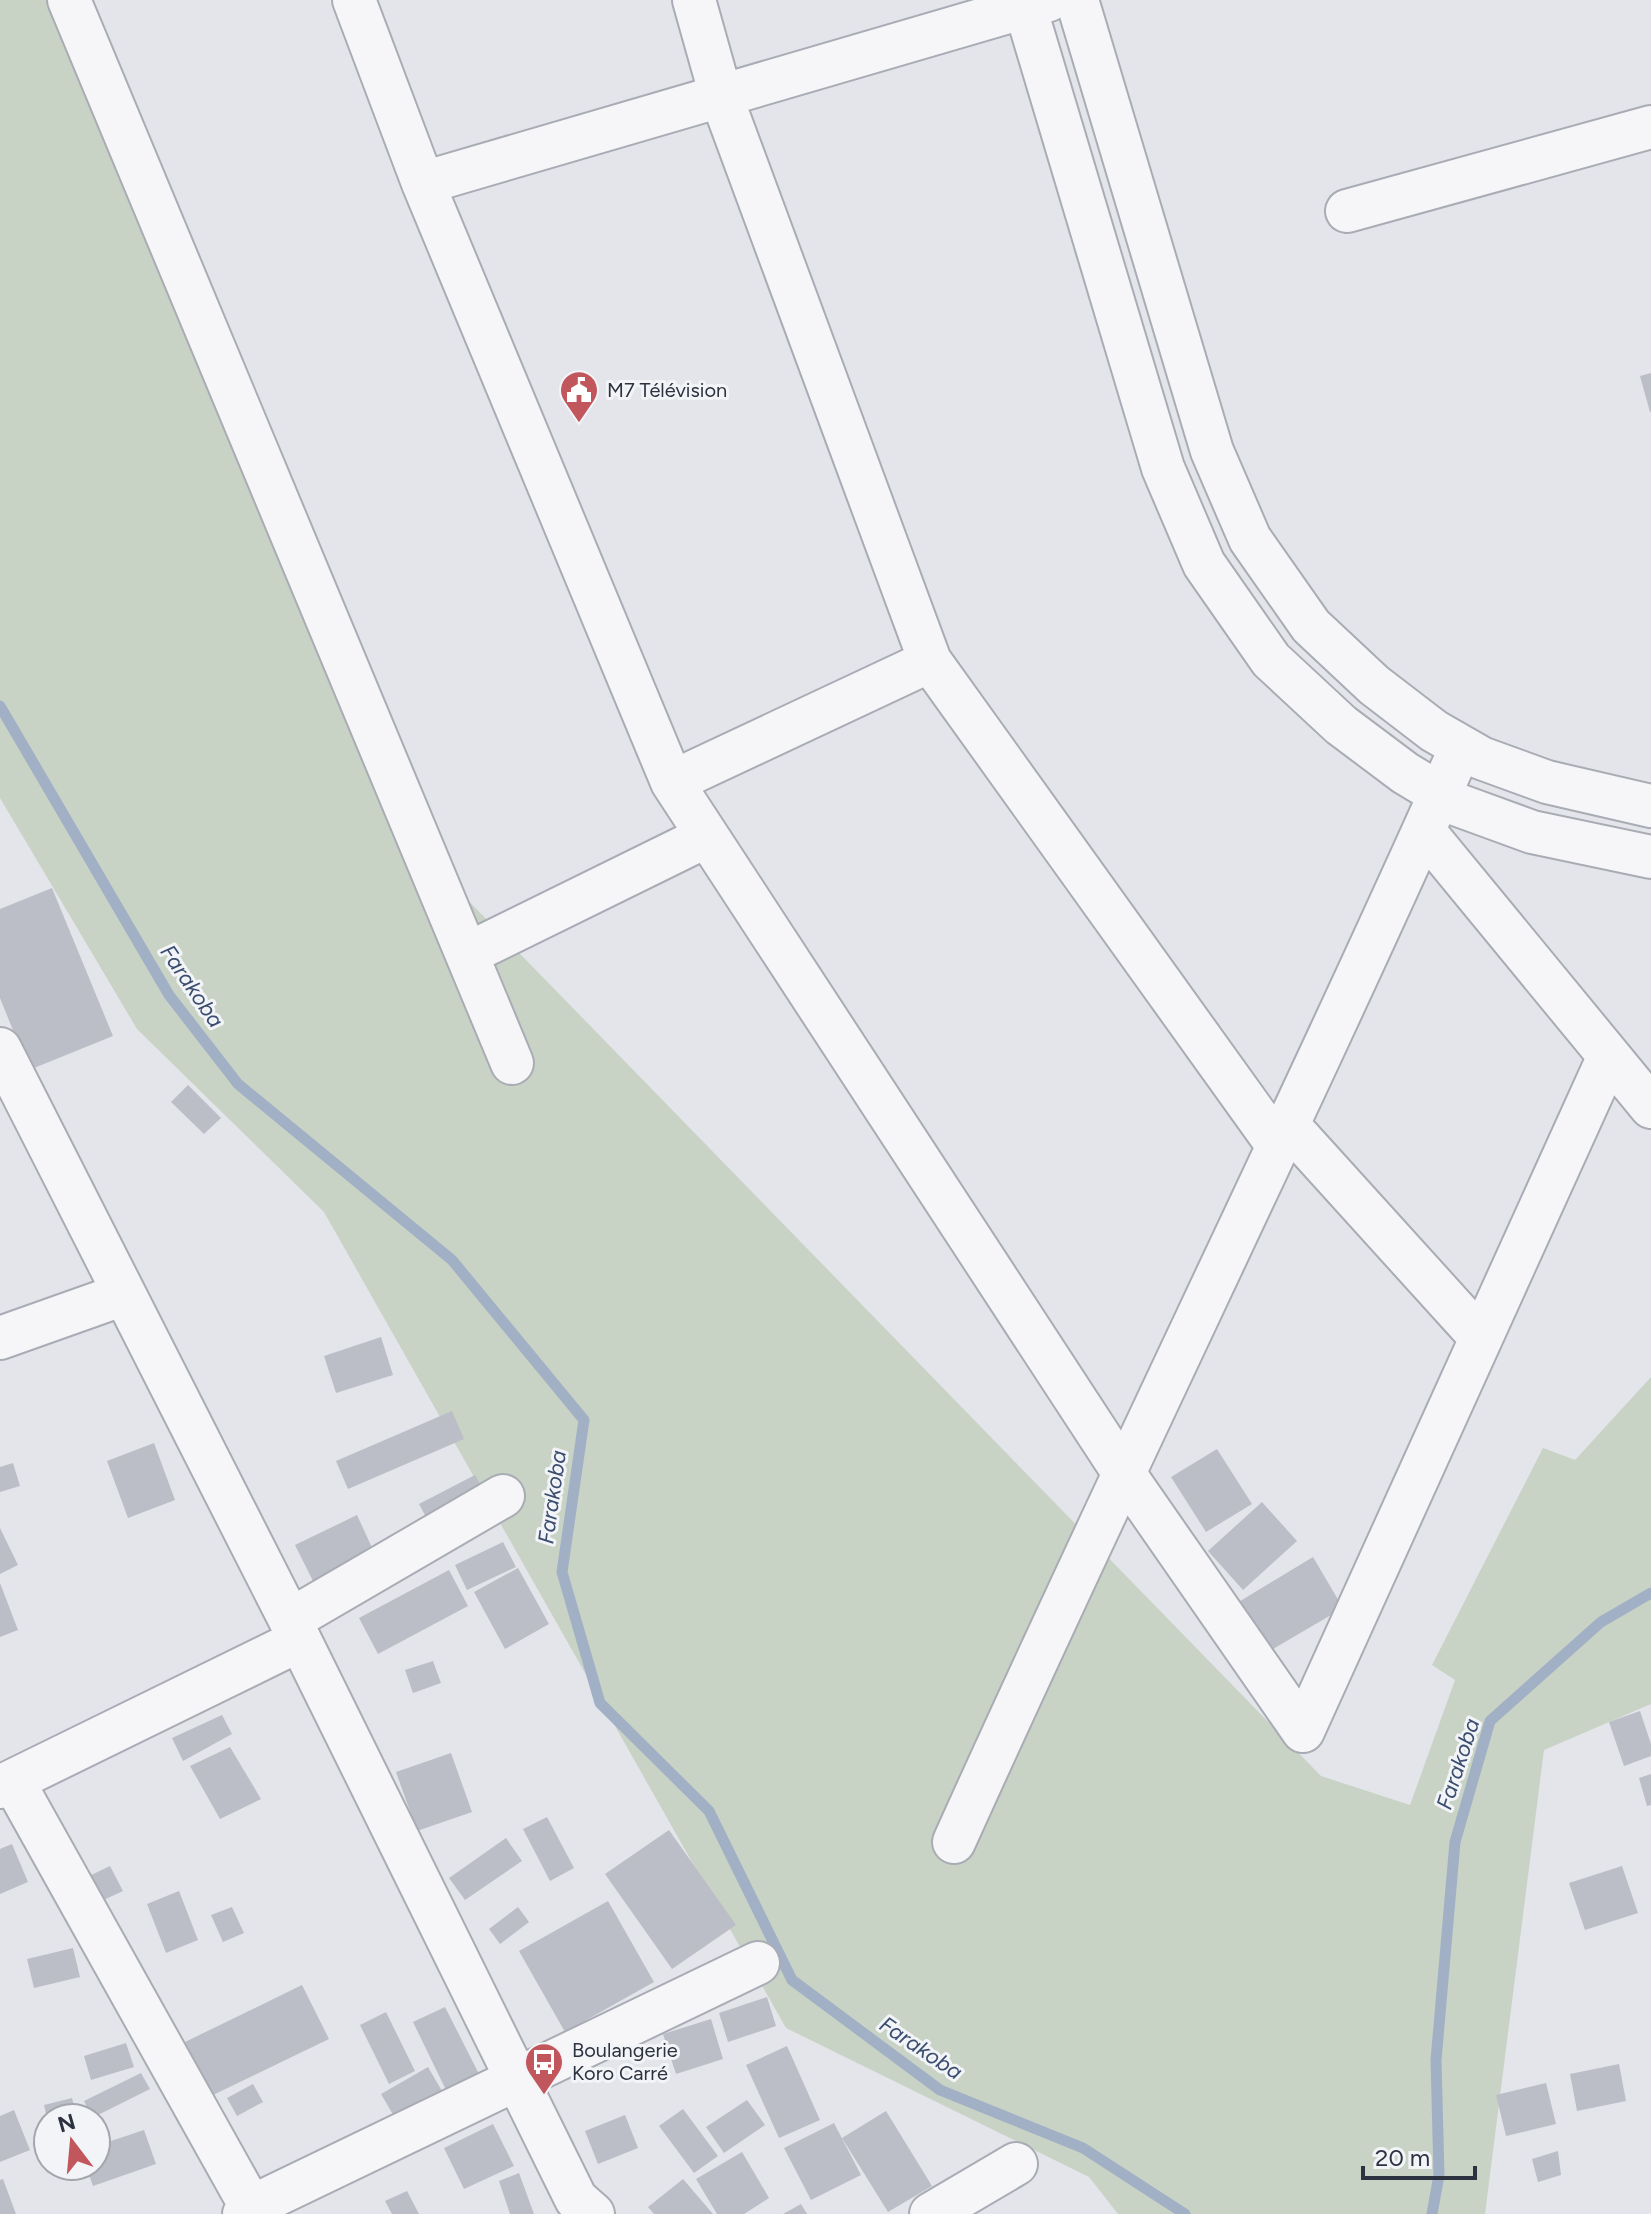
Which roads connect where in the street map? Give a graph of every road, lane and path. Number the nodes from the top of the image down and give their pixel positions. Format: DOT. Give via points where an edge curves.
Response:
graph roads {
  1 [pos="69,0"];
  2 [pos="354,0"];
  3 [pos="694,0"];
  4 [pos="1077,0"];
  5 [pos="1032,2"];
  6 [pos="721,96"];
  7 [pos="1651,127"];
  8 [pos="423,183"];
  9 [pos="1347,211"];
  10 [pos="930,661"];
  11 [pos="1461,747"];
  12 [pos="672,782"];
  13 [pos="1651,806"];
  14 [pos="1432,813"];
  15 [pos="707,836"];
  16 [pos="1651,857"];
  17 [pos="467,954"];
  18 [pos="0,1049"];
  19 [pos="1609,1056"];
  20 [pos="512,1063"];
  21 [pos="1651,1107"];
  22 [pos="1283,1135"];
  23 [pos="124,1294"];
  24 [pos="0,1338"];
  25 [pos="1481,1338"];
  26 [pos="1123,1472"];
  27 [pos="503,1496"];
  28 [pos="295,1630"];
  29 [pos="6,1784"];
  30 [pos="954,1842"];
  31 [pos="758,1963"];
  32 [pos="517,2079"];
  33 [pos="1016,2164"];
  34 [pos="250,2212"];
  35 [pos="593,2214"];
  36 [pos="931,2214"];
  1 -- 17 [label="street"];
  2 -- 8 [label="street"];
  3 -- 6 [label="street"];
  4 -- 11 [label="street" via="1212,451 1250,539 1311,626 1374,685"];
  5 -- 6 [label="street"];
  5 -- 14 [label="street" via="1163,468 1204,564 1271,660 1341,725 1405,773"];
  6 -- 8 [label="street"];
  6 -- 10 [label="street"];
  7 -- 9 [label="street"];
  8 -- 12 [label="street"];
  10 -- 12 [label="street"];
  10 -- 22 [label="street"];
  11 -- 13 [label="street" via="1547,782"];
  11 -- 14 [label="street"];
  12 -- 15 [label="street"];
  14 -- 16 [label="street" via="1458,805 1532,832"];
  14 -- 19 [label="street"];
  14 -- 22 [label="street"];
  15 -- 17 [label="street"];
  15 -- 26 [label="street"];
  17 -- 20 [label="street"];
  18 -- 23 [label="street"];
  19 -- 21 [label="street"];
  19 -- 25 [label="street"];
  22 -- 25 [label="street"];
  22 -- 26 [label="street"];
  23 -- 24 [label="street"];
  23 -- 28 [label="street"];
  25 -- 26 [label="street" via="1303,1731"];
  26 -- 30 [label="street"];
  27 -- 28 [label="street"];
  28 -- 29 [label="street"];
  28 -- 32 [label="street"];
  29 -- 34 [label="street"];
  31 -- 32 [label="street"];
  32 -- 34 [label="street"];
  32 -- 35 [label="street" via="576,2199"];
  33 -- 36 [label="street"];
}
